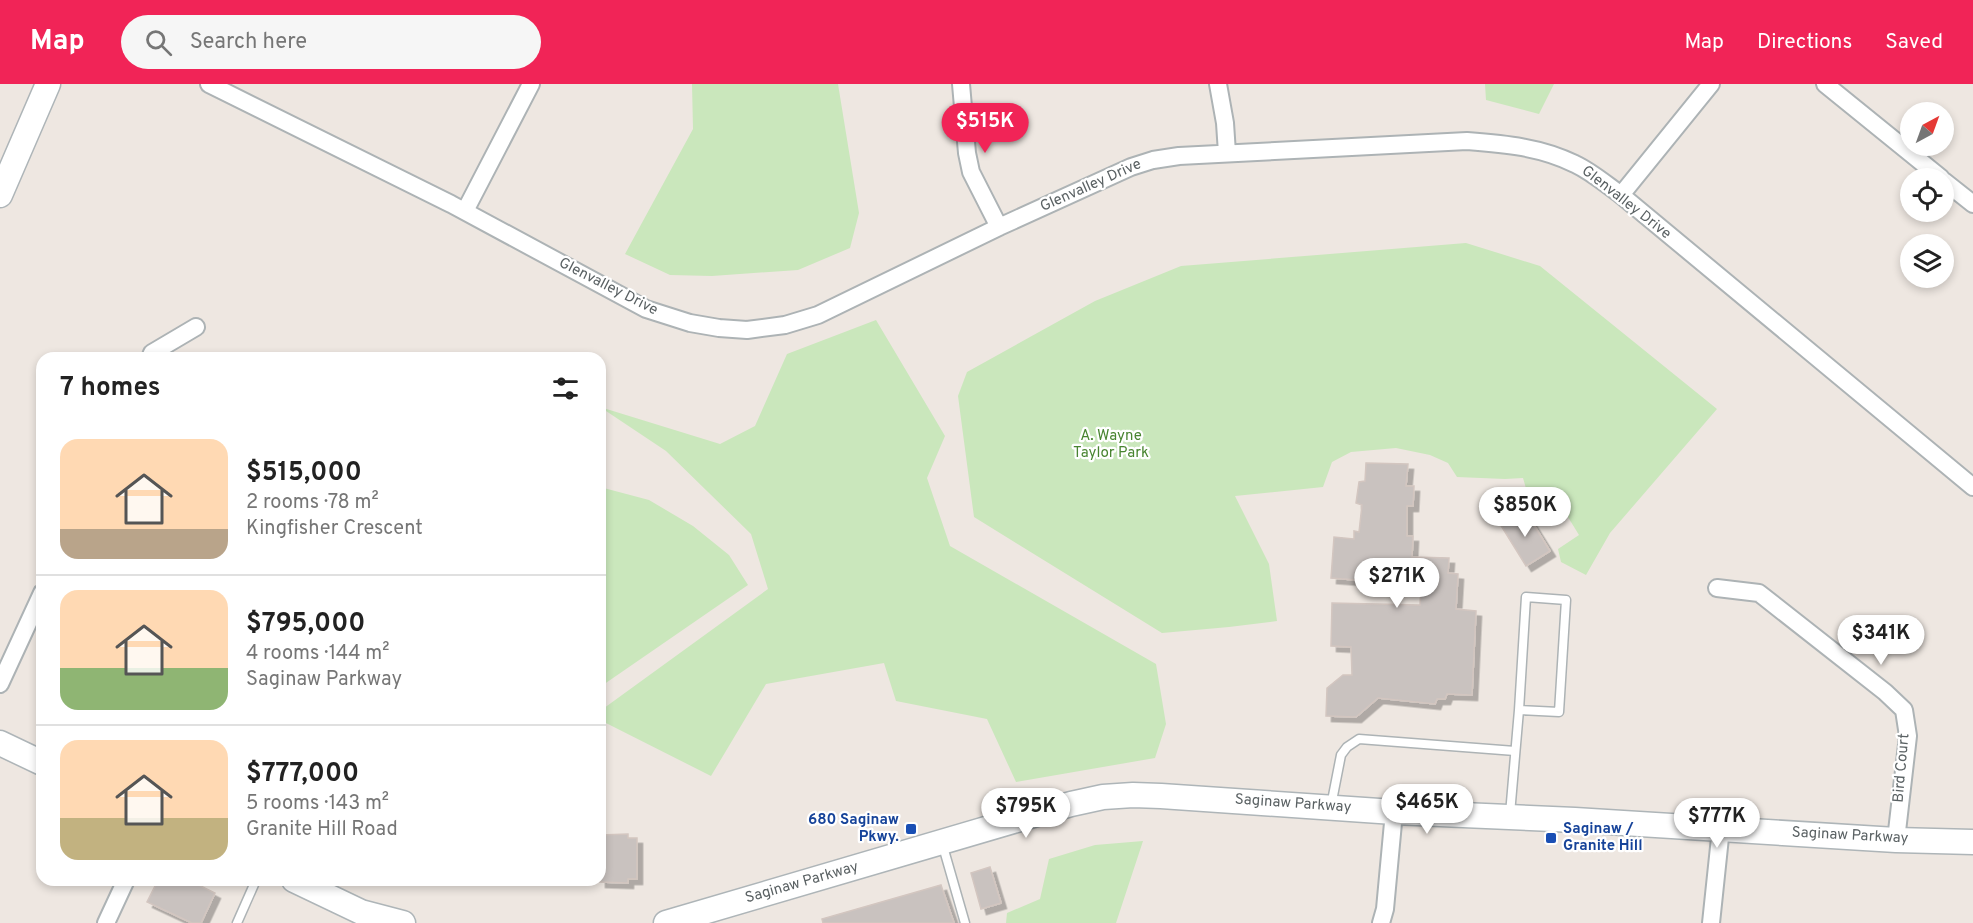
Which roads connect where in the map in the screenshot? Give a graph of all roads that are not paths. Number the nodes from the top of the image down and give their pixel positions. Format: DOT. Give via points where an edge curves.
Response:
graph roads {
  1 [pos="48,84"];
  2 [pos="209,84"];
  3 [pos="531,84"];
  4 [pos="961,84"];
  5 [pos="1218,84"];
  6 [pos="1712,84"];
  7 [pos="1826,84"];
  8 [pos="1227,153"];
  9 [pos="1928,168"];
  10 [pos="1954,189"];
  11 [pos="0,195"];
  12 [pos="1622,195"];
  13 [pos="1973,204"];
  14 [pos="465,212"];
  15 [pos="999,227"];
  16 [pos="196,327"];
  17 [pos="155,352"];
  18 [pos="1973,486"];
  19 [pos="1717,588"];
  20 [pos="36,606"];
  21 [pos="0,684"];
  22 [pos="1520,710"];
  23 [pos="0,743"];
  24 [pos="1515,751"];
  25 [pos="36,760"];
  26 [pos="1330,807"];
  27 [pos="1394,812"];
  28 [pos="1509,817"];
  29 [pos="1721,828"];
  30 [pos="1896,840"];
  31 [pos="941,842"];
  32 [pos="1973,842"];
  33 [pos="123,886"];
  34 [pos="253,886"];
  35 [pos="321,886"];
  36 [pos="106,923"];
  37 [pos="237,923"];
  38 [pos="403,923"];
  39 [pos="666,923"];
  40 [pos="965,923"];
  41 [pos="1381,923"];
  42 [pos="1712,923"];
  1 -- 11 [label="street"];
  2 -- 14 [label="street, Glenvalley Drive"];
  3 -- 14 [label="street"];
  4 -- 15 [label="street" via="971,172"];
  5 -- 8 [label="street"];
  6 -- 12 [label="street"];
  7 -- 9 [label="street"];
  8 -- 12 [label="street, Glenvalley Drive" via="1467,141 1514,144 1577,165"];
  8 -- 15 [label="street, Glenvalley Drive" via="1153,159"];
  10 -- 13 [label="street"];
  12 -- 18 [label="street, Glenvalley Drive"];
  14 -- 15 [label="street, Glenvalley Drive" via="646,309 690,323 747,330 818,315"];
  16 -- 17 [label="street"];
  19 -- 30 [label="street, Bird Court" via="1759,593 1904,710 1908,736"];
  20 -- 21 [label="street"];
  22 -- 22 [label="lane" via="1559,712 1566,600 1526,597"];
  22 -- 24 [label="lane"];
  23 -- 25 [label="street"];
  24 -- 26 [label="lane" via="1359,739 1341,755"];
  24 -- 28 [label="lane"];
  26 -- 27 [label="street, Saginaw Parkway"];
  26 -- 31 [label="street, Saginaw Parkway" via="1151,796 1102,797"];
  27 -- 28 [label="street, Saginaw Parkway"];
  27 -- 41 [label="street"];
  28 -- 29 [label="street, Saginaw Parkway"];
  29 -- 30 [label="street, Saginaw Parkway"];
  29 -- 42 [label="street"];
  30 -- 32 [label="street, Saginaw Parkway"];
  31 -- 39 [label="street, Saginaw Parkway"];
  31 -- 40 [label="lane"];
  33 -- 36 [label="street"];
  34 -- 37 [label="lane"];
  35 -- 38 [label="street" via="362,912"];
}
